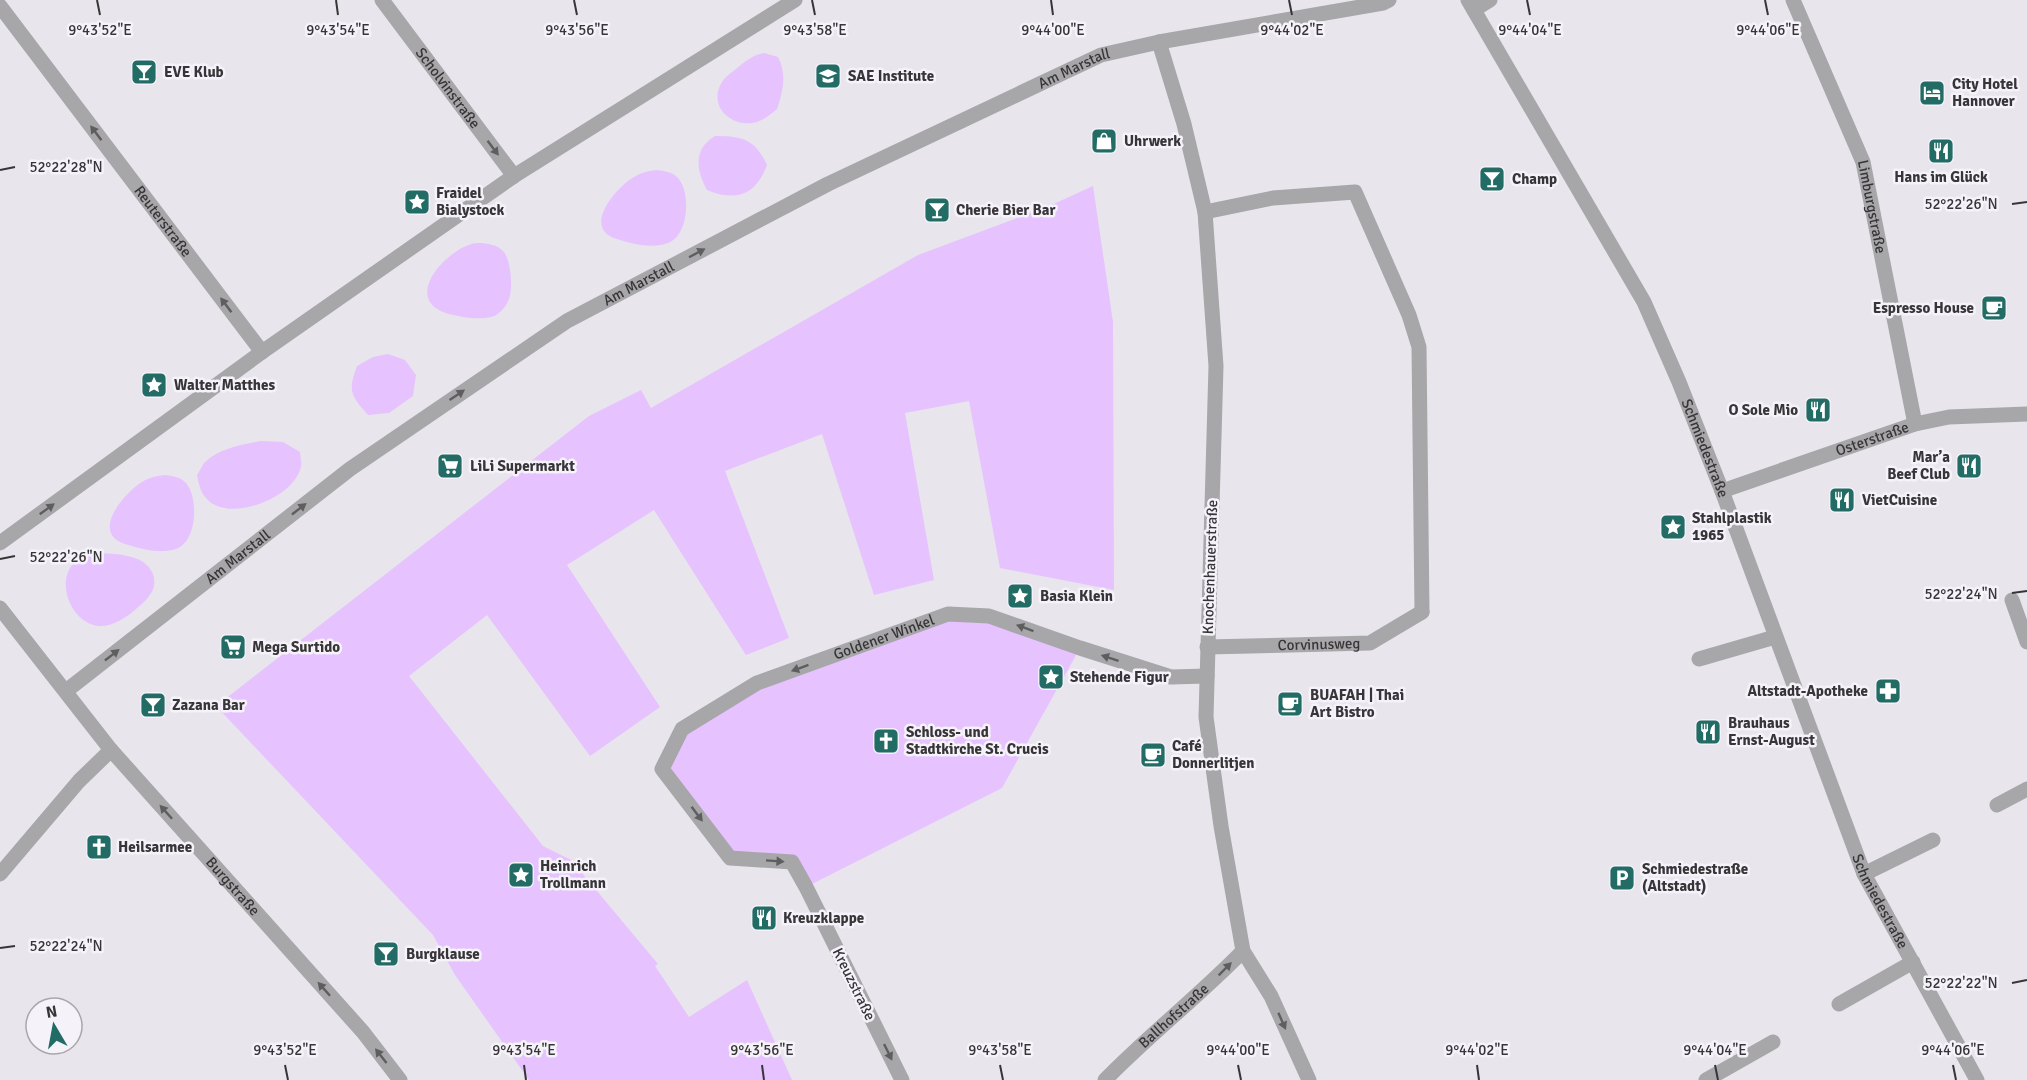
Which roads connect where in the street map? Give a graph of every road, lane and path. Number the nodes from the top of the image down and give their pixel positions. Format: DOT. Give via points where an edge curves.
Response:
graph roads {
  1 [pos="382,0"];
  2 [pos="795,0"];
  3 [pos="1389,0"];
  4 [pos="1490,0"];
  5 [pos="1793,0"];
  6 [pos="1471,5"];
  7 [pos="0,6"];
  8 [pos="1159,42"];
  9 [pos="514,176"];
  10 [pos="1205,212"];
  11 [pos="261,352"];
  12 [pos="2027,413"];
  13 [pos="1915,424"];
  14 [pos="1722,491"];
  15 [pos="0,543"];
  16 [pos="2012,600"];
  17 [pos="0,608"];
  18 [pos="1775,637"];
  19 [pos="2027,642"];
  20 [pos="1207,647"];
  21 [pos="1699,659"];
  22 [pos="1207,676"];
  23 [pos="66,691"];
  24 [pos="111,750"];
  25 [pos="663,770"];
  26 [pos="2027,789"];
  27 [pos="1997,805"];
  28 [pos="1933,840"];
  29 [pos="0,874"];
  30 [pos="1864,874"];
  31 [pos="1243,951"];
  32 [pos="1913,962"];
  33 [pos="1839,1004"];
  34 [pos="1773,1042"];
  35 [pos="399,1080"];
  36 [pos="902,1080"];
  37 [pos="1105,1080"];
  38 [pos="1309,1080"];
  39 [pos="1706,1080"];
  40 [pos="1977,1080"];
  1 -- 9 [label="street, Scholvinstraße, one-way"];
  2 -- 9 [label="street"];
  3 -- 8 [label="street, Am Marstall"];
  4 -- 6 [label="street"];
  5 -- 13 [label="street, Limburgstraße" via="1863,162"];
  6 -- 14 [label="street, Schmiedestraße" via="1644,302"];
  11 -- 7 [label="street, Reuterstraße, one-way"];
  8 -- 10 [label="street, Knochenhauerstraße"];
  23 -- 8 [label="street, Am Marstall, one-way" via="350,469 567,321 828,184 965,119 1101,55"];
  9 -- 11 [label="street"];
  10 -- 20 [label="street, Knochenhauerstraße" via="1216,366"];
  10 -- 20 [label="street, Corvinusweg" via="1273,198 1355,192 1419,346 1422,612 1370,643"];
  15 -- 11 [label="street, one-way"];
  12 -- 13 [label="street, Osterstraße" via="1949,417"];
  13 -- 14 [label="street, Osterstraße"];
  14 -- 18 [label="street, Schmiedestraße"];
  16 -- 19 [label="street"];
  17 -- 23 [label="street"];
  18 -- 21 [label="street"];
  18 -- 30 [label="street, Schmiedestraße"];
  20 -- 22 [label="street, Knochenhauerstraße"];
  22 -- 25 [label="street, Goldener Winkel, one-way" via="1171,677 989,616 948,614 757,683 682,729"];
  22 -- 31 [label="street, Knochenhauerstraße" via="1206,717"];
  23 -- 24 [label="street, Burgstraße"];
  24 -- 29 [label="street" via="79,781"];
  35 -- 24 [label="street, Burgstraße, one-way" via="363,1032"];
  25 -- 36 [label="street, Kreuzstraße, one-way" via="730,858 792,862"];
  26 -- 27 [label="street"];
  28 -- 30 [label="street"];
  30 -- 32 [label="street, Schmiedestraße"];
  37 -- 31 [label="street, Ballhofstraße, one-way"];
  31 -- 38 [label="street, Knochenhauerstraße, one-way" via="1271,996"];
  32 -- 33 [label="street"];
  32 -- 40 [label="street, Schmiedestraße"];
  34 -- 39 [label="street"];
}
